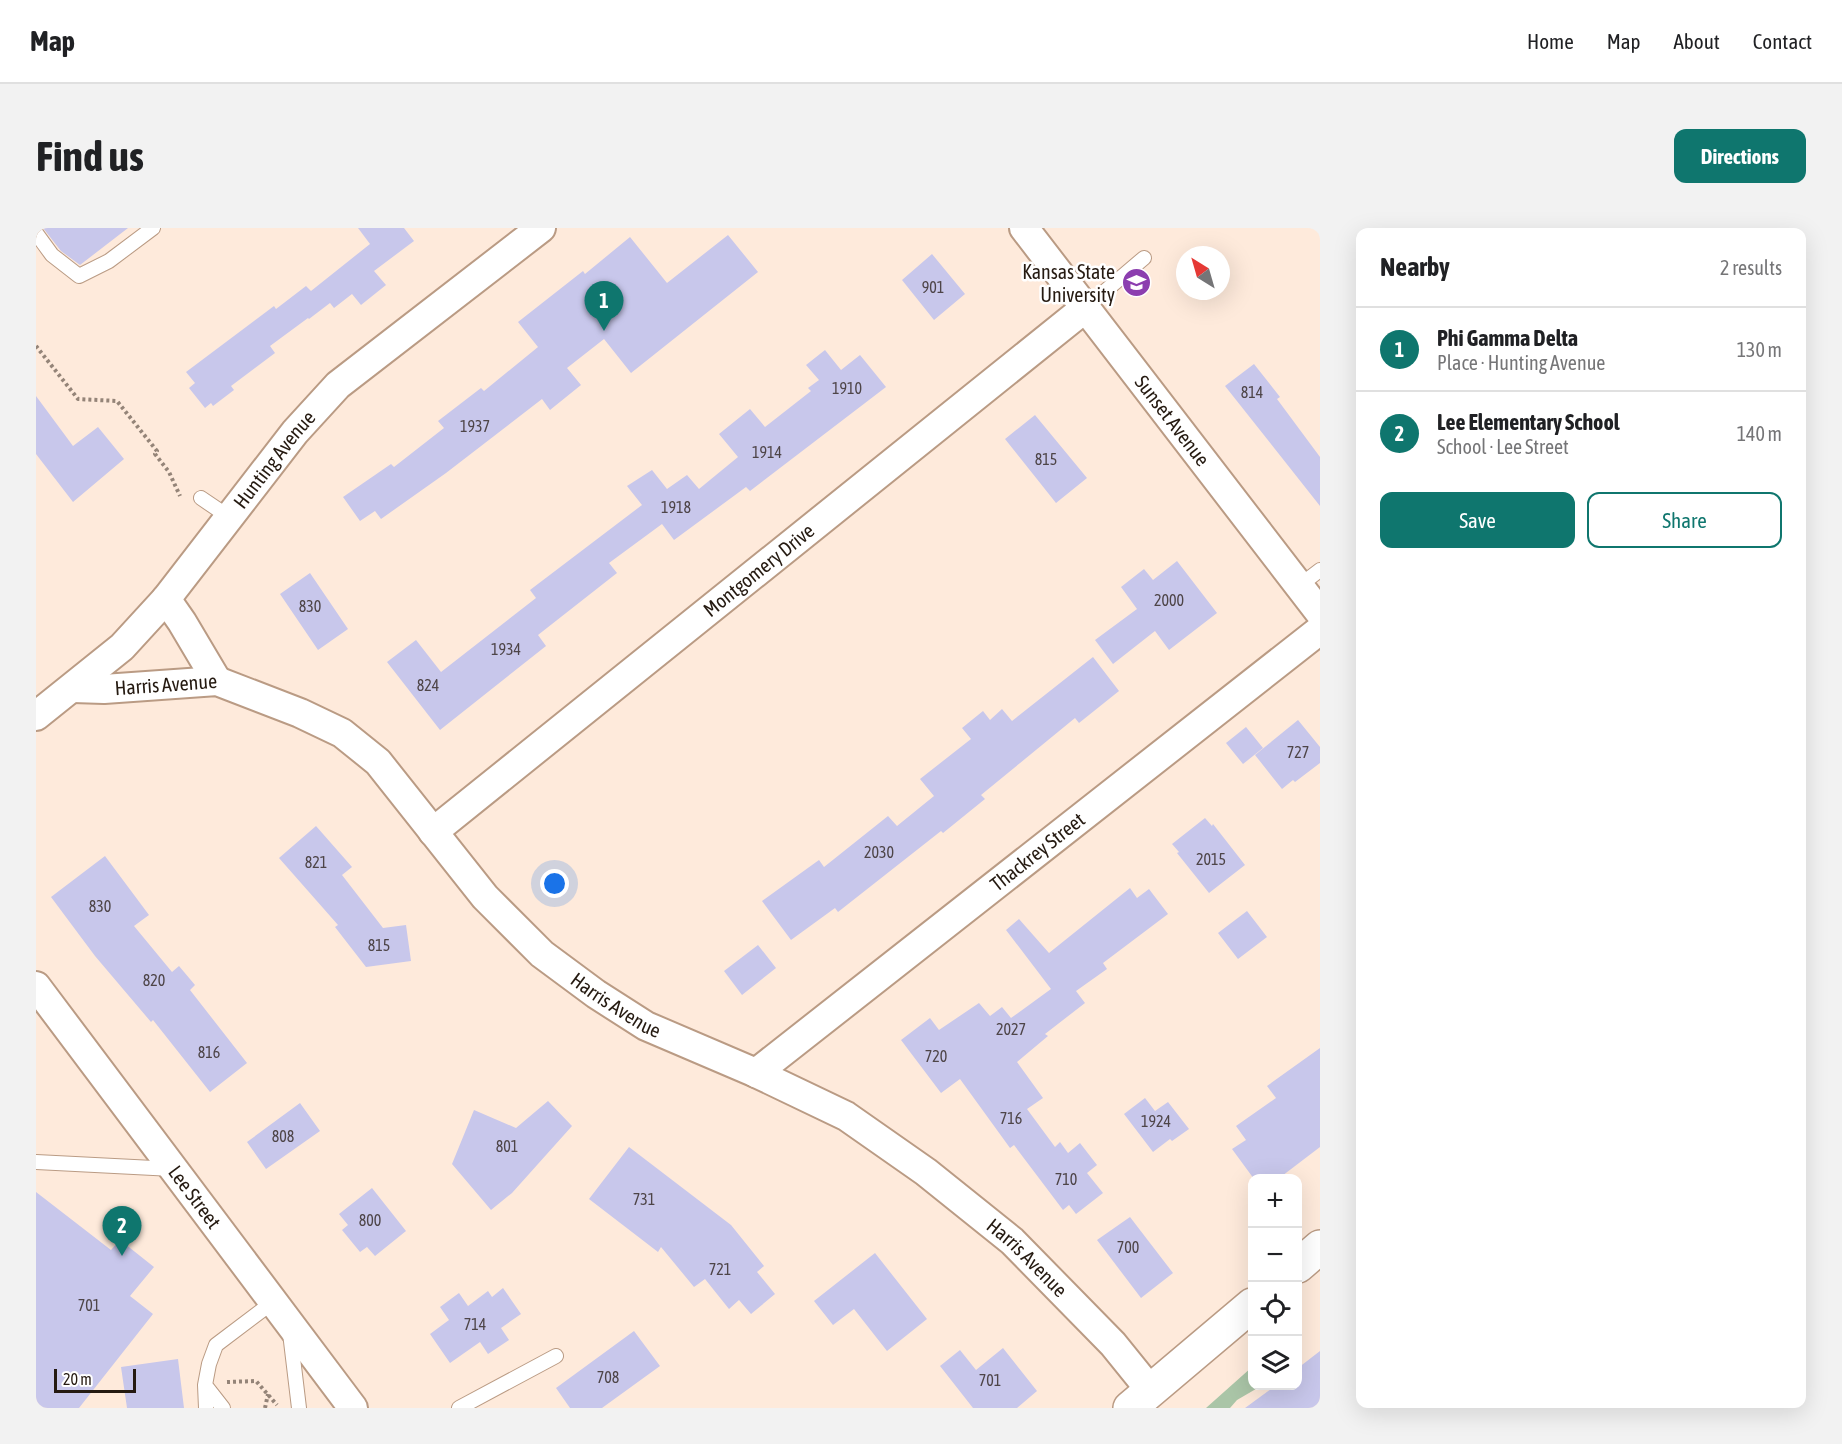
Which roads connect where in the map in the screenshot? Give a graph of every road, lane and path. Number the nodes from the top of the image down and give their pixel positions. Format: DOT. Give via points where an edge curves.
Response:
graph roads {
  1 [pos="153,228"];
  2 [pos="540,228"];
  3 [pos="1024,228"];
  4 [pos="36,232"];
  5 [pos="1144,258"];
  6 [pos="1084,309"];
  7 [pos="36,346"];
  8 [pos="180,497"];
  9 [pos="201,498"];
  10 [pos="229,517"];
  11 [pos="1309,578"];
  12 [pos="166,599"];
  13 [pos="1320,613"];
  14 [pos="1320,630"];
  15 [pos="217,681"];
  16 [pos="73,688"];
  17 [pos="36,716"];
  18 [pos="433,832"];
  19 [pos="36,986"];
  20 [pos="756,1073"];
  21 [pos="36,1162"];
  22 [pos="173,1169"];
  23 [pos="273,1302"];
  24 [pos="1248,1308"];
  25 [pos="290,1325"];
  26 [pos="556,1356"];
  27 [pos="205,1385"];
  28 [pos="269,1394"];
  29 [pos="1141,1400"];
  30 [pos="207,1408"];
  31 [pos="223,1408"];
  32 [pos="265,1408"];
  33 [pos="279,1408"];
  34 [pos="298,1408"];
  35 [pos="353,1408"];
  36 [pos="459,1408"];
  1 -- 4 [label="lane" via="109,261 79,276 52,255"];
  2 -- 10 [label="street, Hunting Avenue" via="338,385 294,432"];
  3 -- 6 [label="street, Sunset Avenue"];
  5 -- 6 [label="lane"];
  6 -- 11 [label="street, Sunset Avenue"];
  6 -- 18 [label="street, Montgomery Drive"];
  7 -- 8 [label="path" via="78,399 117,401 157,451 155,454 169,472"];
  9 -- 10 [label="lane"];
  10 -- 12 [label="street, Hunting Avenue"];
  11 -- 13 [label="street, Sunset Avenue"];
  12 -- 15 [label="street"];
  12 -- 16 [label="street, Hunting Avenue" via="122,647"];
  14 -- 20 [label="street, Thackrey Street"];
  15 -- 16 [label="street, Harris Avenue"];
  15 -- 18 [label="street, Harris Avenue" via="300,712 342,733 378,762"];
  16 -- 17 [label="street, Hunting Avenue"];
  18 -- 20 [label="street, Harris Avenue" via="485,897 542,954 646,1026"];
  19 -- 22 [label="street, Lee Street"];
  20 -- 29 [label="street, Harris Avenue" via="846,1116 927,1173 1011,1241 1113,1344"];
  21 -- 22 [label="lane"];
  22 -- 23 [label="street, Lee Street"];
  23 -- 25 [label="street, Lee Street"];
  23 -- 27 [label="lane" via="216,1345"];
  24 -- 29 [label="main road"];
  25 -- 34 [label="lane"];
  25 -- 35 [label="street, Lee Street"];
  26 -- 36 [label="lane"];
  27 -- 28 [label="path" via="256,1381"];
  27 -- 30 [label="lane"];
  27 -- 31 [label="lane"];
  28 -- 32 [label="path"];
  28 -- 33 [label="path"];
}
